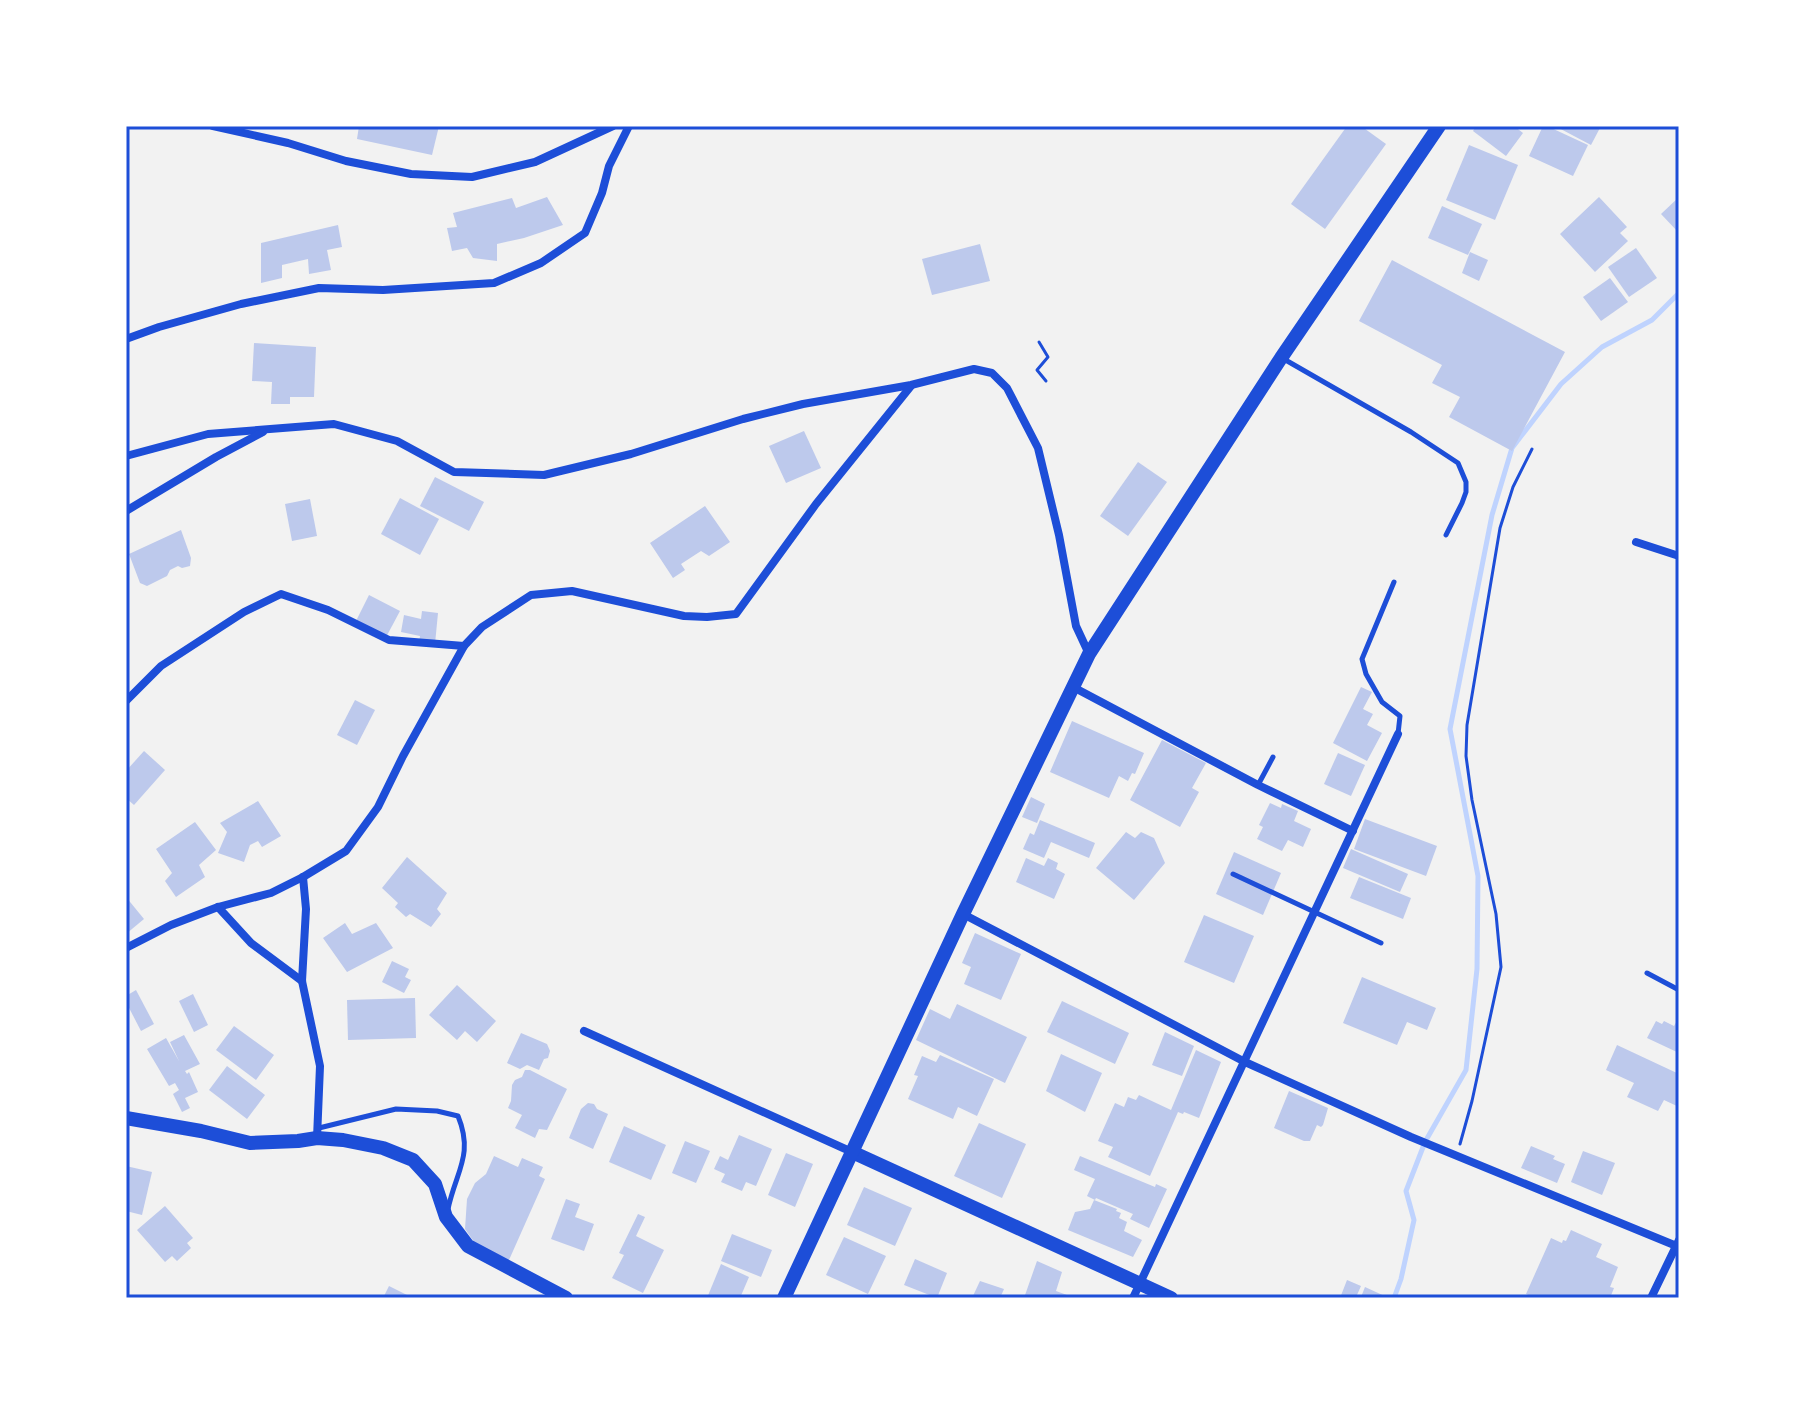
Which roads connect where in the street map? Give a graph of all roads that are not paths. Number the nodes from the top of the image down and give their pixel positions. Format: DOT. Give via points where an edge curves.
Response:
graph roads {
  1 [pos="213,126"];
  2 [pos="613,126"];
  3 [pos="629,126"];
  4 [pos="1439,126"];
  5 [pos="126,339"];
  6 [pos="1281,358"];
  7 [pos="911,385"];
  8 [pos="267,430"];
  9 [pos="126,456"];
  10 [pos="126,511"];
  11 [pos="1446,535"];
  12 [pos="1636,542"];
  13 [pos="1679,556"];
  14 [pos="1394,582"];
  15 [pos="464,646"];
  16 [pos="1089,654"];
  17 [pos="1073,687"];
  18 [pos="126,701"];
  19 [pos="1398,734"];
  20 [pos="1273,757"];
  21 [pos="1258,785"];
  22 [pos="1353,831"];
  23 [pos="1233,874"];
  24 [pos="303,877"];
  25 [pos="218,907"];
  26 [pos="1315,912"];
  27 [pos="963,914"];
  28 [pos="1381,943"];
  29 [pos="126,948"];
  30 [pos="1647,973"];
  31 [pos="302,981"];
  32 [pos="1679,990"];
  33 [pos="584,1031"];
  34 [pos="1245,1062"];
  35 [pos="126,1118"];
  36 [pos="318,1133"];
  37 [pos="852,1152"];
  38 [pos="446,1217"];
  39 [pos="1678,1244"];
  40 [pos="1136,1291"];
  41 [pos="566,1298"];
  42 [pos="784,1298"];
  43 [pos="1171,1298"];
  44 [pos="1651,1298"];
  1 -- 2 [label="street" via="411,174 472,177 535,162"];
  3 -- 5 [label="street" via="585,233 541,263 494,283 319,288 241,304"];
  4 -- 6 [label="street"];
  6 -- 11 [label="lane" via="1458,463 1466,492"];
  6 -- 16 [label="street"];
  7 -- 8 [label="street" via="803,404 544,475 454,472 397,441 334,424"];
  7 -- 15 [label="street" via="736,614 684,616 572,591 531,595 482,627"];
  7 -- 16 [label="street" via="974,369 992,373 1007,388 1038,448 1076,626"];
  8 -- 9 [label="street" via="208,434"];
  8 -- 10 [label="street"];
  12 -- 13 [label="street"];
  14 -- 19 [label="lane" via="1362,659 1382,702 1400,716"];
  15 -- 18 [label="street" via="389,640 281,594 161,666"];
  15 -- 24 [label="street" via="378,807 346,851"];
  16 -- 17 [label="street"];
  17 -- 21 [label="street"];
  17 -- 27 [label="street"];
  19 -- 22 [label="street"];
  20 -- 21 [label="lane"];
  21 -- 22 [label="street"];
  22 -- 26 [label="street"];
  23 -- 26 [label="lane"];
  24 -- 25 [label="street" via="271,893"];
  24 -- 31 [label="street"];
  25 -- 29 [label="street"];
  25 -- 31 [label="street" via="251,943"];
  26 -- 28 [label="lane"];
  26 -- 34 [label="street"];
  27 -- 34 [label="street"];
  27 -- 37 [label="street"];
  30 -- 32 [label="lane"];
  31 -- 36 [label="street" via="320,1066"];
  33 -- 37 [label="street"];
  34 -- 39 [label="street" via="1445,1152"];
  34 -- 40 [label="street"];
  35 -- 36 [label="street" via="250,1143 298,1141"];
  36 -- 38 [label="street" via="413,1160 435,1184"];
  36 -- 38 [label="lane" via="396,1109 458,1116 465,1155"];
  37 -- 40 [label="street"];
  37 -- 42 [label="street"];
  38 -- 41 [label="street" via="468,1246"];
  39 -- 44 [label="street"];
  40 -- 43 [label="street"];
}
